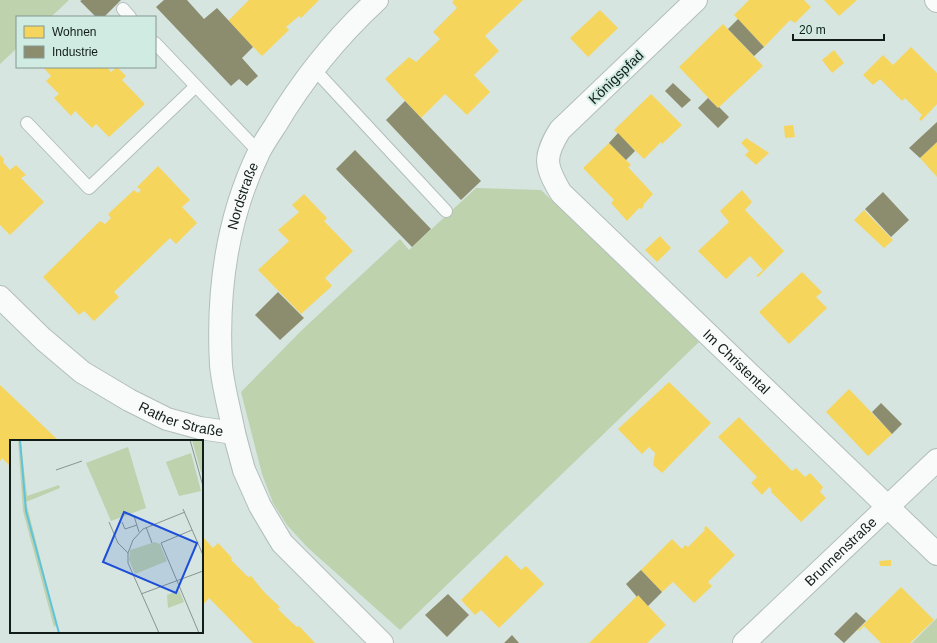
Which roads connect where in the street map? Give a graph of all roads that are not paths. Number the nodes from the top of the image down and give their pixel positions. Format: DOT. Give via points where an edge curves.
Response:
graph roads {
  1 [pos="377,0"];
  2 [pos="696,0"];
  3 [pos="156,44"];
  4 [pos="314,69"];
  5 [pos="196,86"];
  6 [pos="27,123"];
  7 [pos="259,152"];
  8 [pos="547,161"];
  9 [pos="446,211"];
  10 [pos="0,298"];
  11 [pos="234,433"];
  12 [pos="937,460"];
  13 [pos="887,507"];
  14 [pos="937,554"];
  15 [pos="382,643"];
  16 [pos="744,643"];
  1 -- 4 [label="street, Nordstraße" via="333,45"];
  2 -- 8 [label="street, Königspfad" via="560,130 551,145"];
  3 -- 5 [label="lane"];
  4 -- 7 [label="street, Nordstraße" via="287,106"];
  4 -- 9 [label="lane"];
  5 -- 6 [label="lane" via="89,188"];
  5 -- 7 [label="lane"];
  7 -- 11 [label="street, Nordstraße" via="238,205 231,232 220,323 222,366"];
  8 -- 13 [label="street, Im Christental" via="550,175 561,193"];
  10 -- 11 [label="street, Rather Straße" via="82,372 129,400 167,419 200,428"];
  11 -- 15 [label="street, Rather Straße" via="260,506 282,543"];
  12 -- 13 [label="street, Brunnenstraße"];
  13 -- 14 [label="street, Im Christental"];
  13 -- 16 [label="street, Brunnenstraße"];
}
